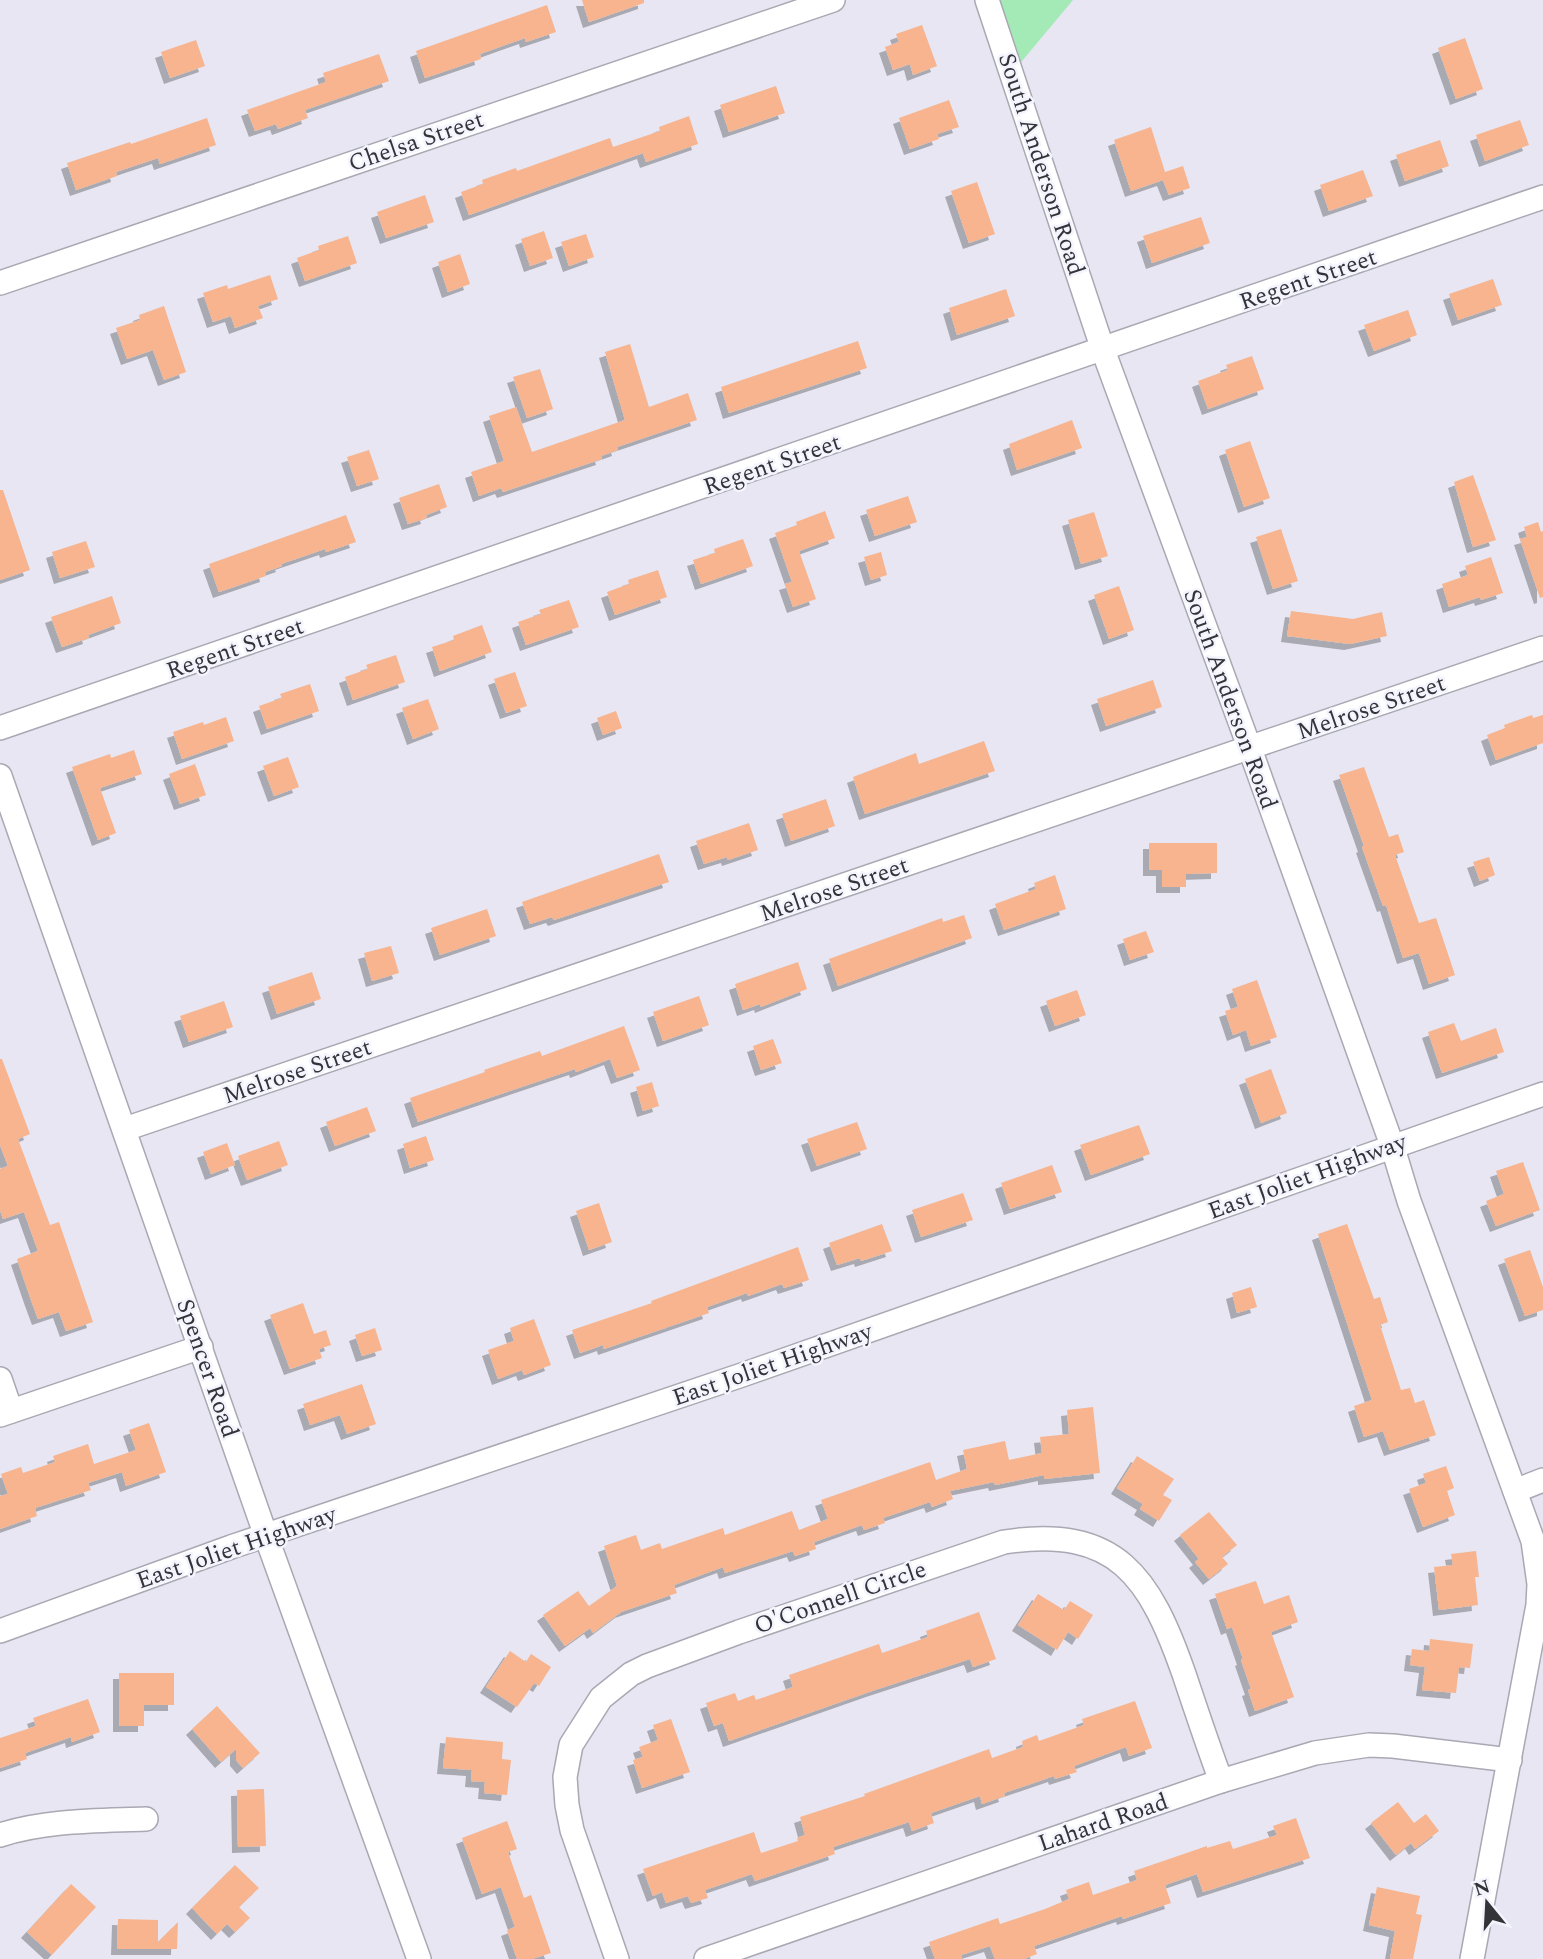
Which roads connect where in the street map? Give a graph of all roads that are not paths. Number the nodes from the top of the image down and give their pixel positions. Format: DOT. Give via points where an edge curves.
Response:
graph roads {
  1 [pos="833,0"];
  2 [pos="987,0"];
  3 [pos="1543,197"];
  4 [pos="0,283"];
  5 [pos="1103,350"];
  6 [pos="1543,648"];
  7 [pos="0,728"];
  8 [pos="1250,748"];
  9 [pos="0,776"];
  10 [pos="1543,1094"];
  11 [pos="125,1129"];
  12 [pos="1392,1145"];
  13 [pos="201,1346"];
  14 [pos="0,1378"];
  15 [pos="6,1413"];
  16 [pos="1543,1480"];
  17 [pos="1515,1491"];
  18 [pos="267,1536"];
  19 [pos="0,1631"];
  20 [pos="1510,1760"];
  21 [pos="1221,1781"];
  22 [pos="146,1819"];
  23 [pos="0,1835"];
  24 [pos="419,1959"];
  25 [pos="617,1959"];
  26 [pos="706,1959"];
  27 [pos="1472,1959"];
  1 -- 4 [label="street, Chelsa Street"];
  2 -- 5 [label="street, South Anderson Road"];
  3 -- 5 [label="street, Regent Street"];
  5 -- 7 [label="street, Regent Street"];
  5 -- 8 [label="street, South Anderson Road"];
  6 -- 8 [label="street, Melrose Street"];
  8 -- 11 [label="street, Melrose Street"];
  8 -- 12 [label="street, South Anderson Road"];
  9 -- 11 [label="street, Spencer Road"];
  10 -- 12 [label="street, East Joliet Highway"];
  11 -- 13 [label="street, Spencer Road"];
  12 -- 17 [label="street, South Anderson Road"];
  12 -- 18 [label="street, East Joliet Highway" via="729,1380"];
  13 -- 15 [label="street"];
  13 -- 18 [label="street, Spencer Road"];
  14 -- 15 [label="street"];
  16 -- 17 [label="street"];
  17 -- 20 [label="street, South Anderson Road" via="1534,1541 1539,1584"];
  18 -- 19 [label="street, East Joliet Highway"];
  18 -- 24 [label="street, Spencer Road"];
  20 -- 21 [label="street, Lahard Road" via="1368,1745 1315,1753"];
  20 -- 27 [label="street, South Anderson Road"];
  21 -- 25 [label="street, O'Connell Circle" via="1166,1623 1132,1573 1104,1552 1079,1542 1030,1538 1004,1542 647,1666 601,1698 571,1745 565,1777 572,1830"];
  21 -- 26 [label="street, Lahard Road"];
  22 -- 23 [label="street" via="69,1822"];
}
